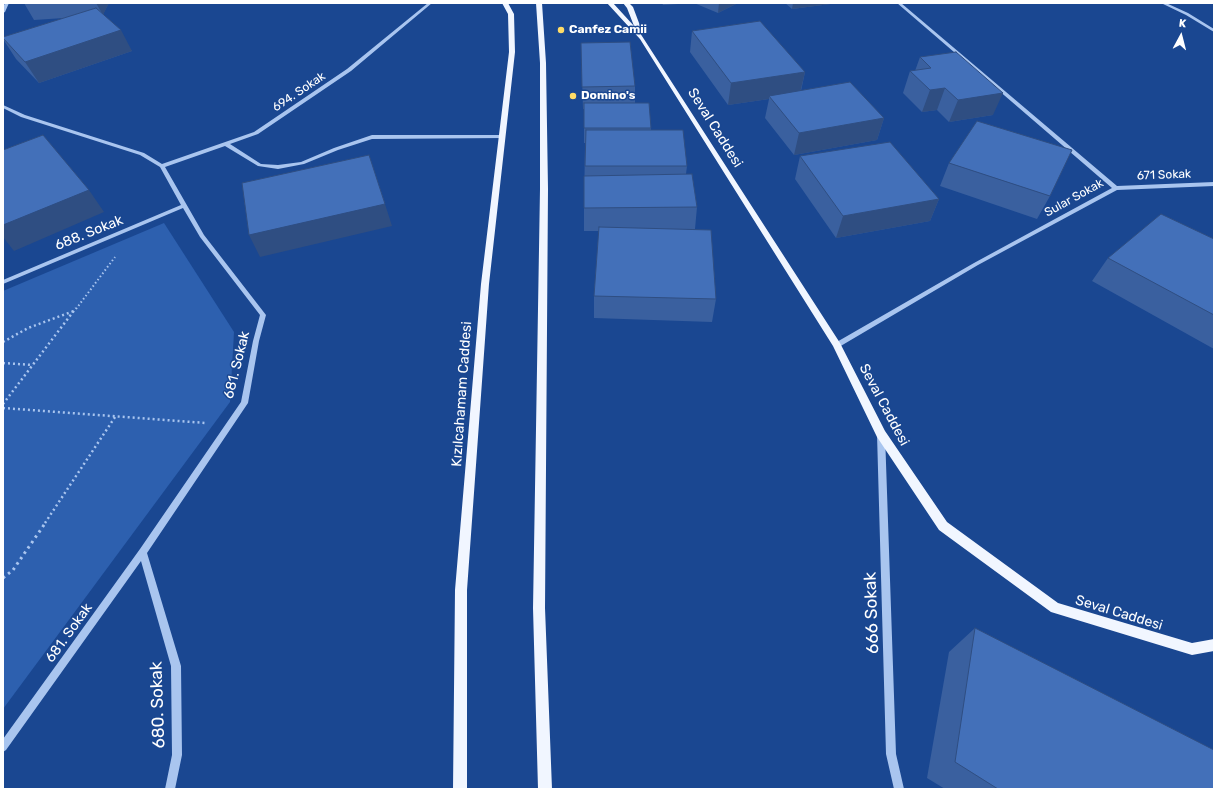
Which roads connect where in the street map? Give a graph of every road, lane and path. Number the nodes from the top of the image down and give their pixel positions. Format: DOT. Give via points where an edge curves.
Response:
graph roads {
  1 [pos="7,3"];
  2 [pos="430,3"];
  3 [pos="505,3"];
  4 [pos="540,3"];
  5 [pos="610,3"];
  6 [pos="626,3"];
  7 [pos="899,3"];
  8 [pos="1163,3"];
  9 [pos="3,12"];
  10 [pos="1214,31"];
  11 [pos="642,38"];
  12 [pos="3,106"];
  13 [pos="502,137"];
  14 [pos="226,144"];
  15 [pos="162,166"];
  16 [pos="1214,184"];
  17 [pos="1116,188"];
  18 [pos="184,206"];
  19 [pos="115,256"];
  20 [pos="3,282"];
  21 [pos="74,311"];
  22 [pos="3,342"];
  23 [pos="837,345"];
  24 [pos="3,363"];
  25 [pos="33,366"];
  26 [pos="3,404"];
  27 [pos="3,408"];
  28 [pos="115,418"];
  29 [pos="228,424"];
  30 [pos="881,434"];
  31 [pos="144,552"];
  32 [pos="3,578"];
  33 [pos="1214,645"];
  34 [pos="3,747"];
  35 [pos="170,789"];
  36 [pos="460,789"];
  37 [pos="544,789"];
  38 [pos="899,789"];
  1 -- 9 [label="street"];
  2 -- 14 [label="street, 694. Sokak" via="343,74 256,133"];
  3 -- 13 [label="main road, Kızılcahamam Caddesi" via="511,14 512,52"];
  4 -- 37 [label="main road" via="544,189 539,608"];
  5 -- 11 [label="main road, Seval Caddesi"];
  6 -- 11 [label="main road, Seval Caddesi"];
  7 -- 17 [label="street, Sular Sokak"];
  8 -- 10 [label="street"];
  11 -- 23 [label="main road, Seval Caddesi"];
  12 -- 15 [label="street" via="24,116 142,154"];
  13 -- 14 [label="street" via="372,137 302,163 278,167 260,165"];
  13 -- 36 [label="main road, Kızılcahamam Caddesi" via="485,284 461,590"];
  14 -- 15 [label="street, 694. Sokak"];
  15 -- 18 [label="street, 681. Sokak"];
  16 -- 17 [label="street, 671 Sokak"];
  17 -- 23 [label="street, Sular Sokak" via="976,264"];
  18 -- 20 [label="street, 688. Sokak"];
  18 -- 29 [label="street, 681. Sokak" via="202,236 264,315 244,403"];
  19 -- 21 [label="path"];
  21 -- 22 [label="path" via="28,328"];
  21 -- 25 [label="path"];
  23 -- 30 [label="main road, Seval Caddesi"];
  24 -- 25 [label="path"];
  25 -- 26 [label="path"];
  27 -- 28 [label="path"];
  28 -- 29 [label="path"];
  28 -- 32 [label="path" via="34,541 13,570"];
  29 -- 31 [label="street, 681. Sokak"];
  30 -- 33 [label="main road, Seval Caddesi" via="942,526 1055,608 1192,649"];
  30 -- 38 [label="street, 666 Sokak" via="891,754"];
  31 -- 34 [label="street, 681. Sokak"];
  31 -- 35 [label="street, 680. Sokak" via="176,666 177,755"];
}
